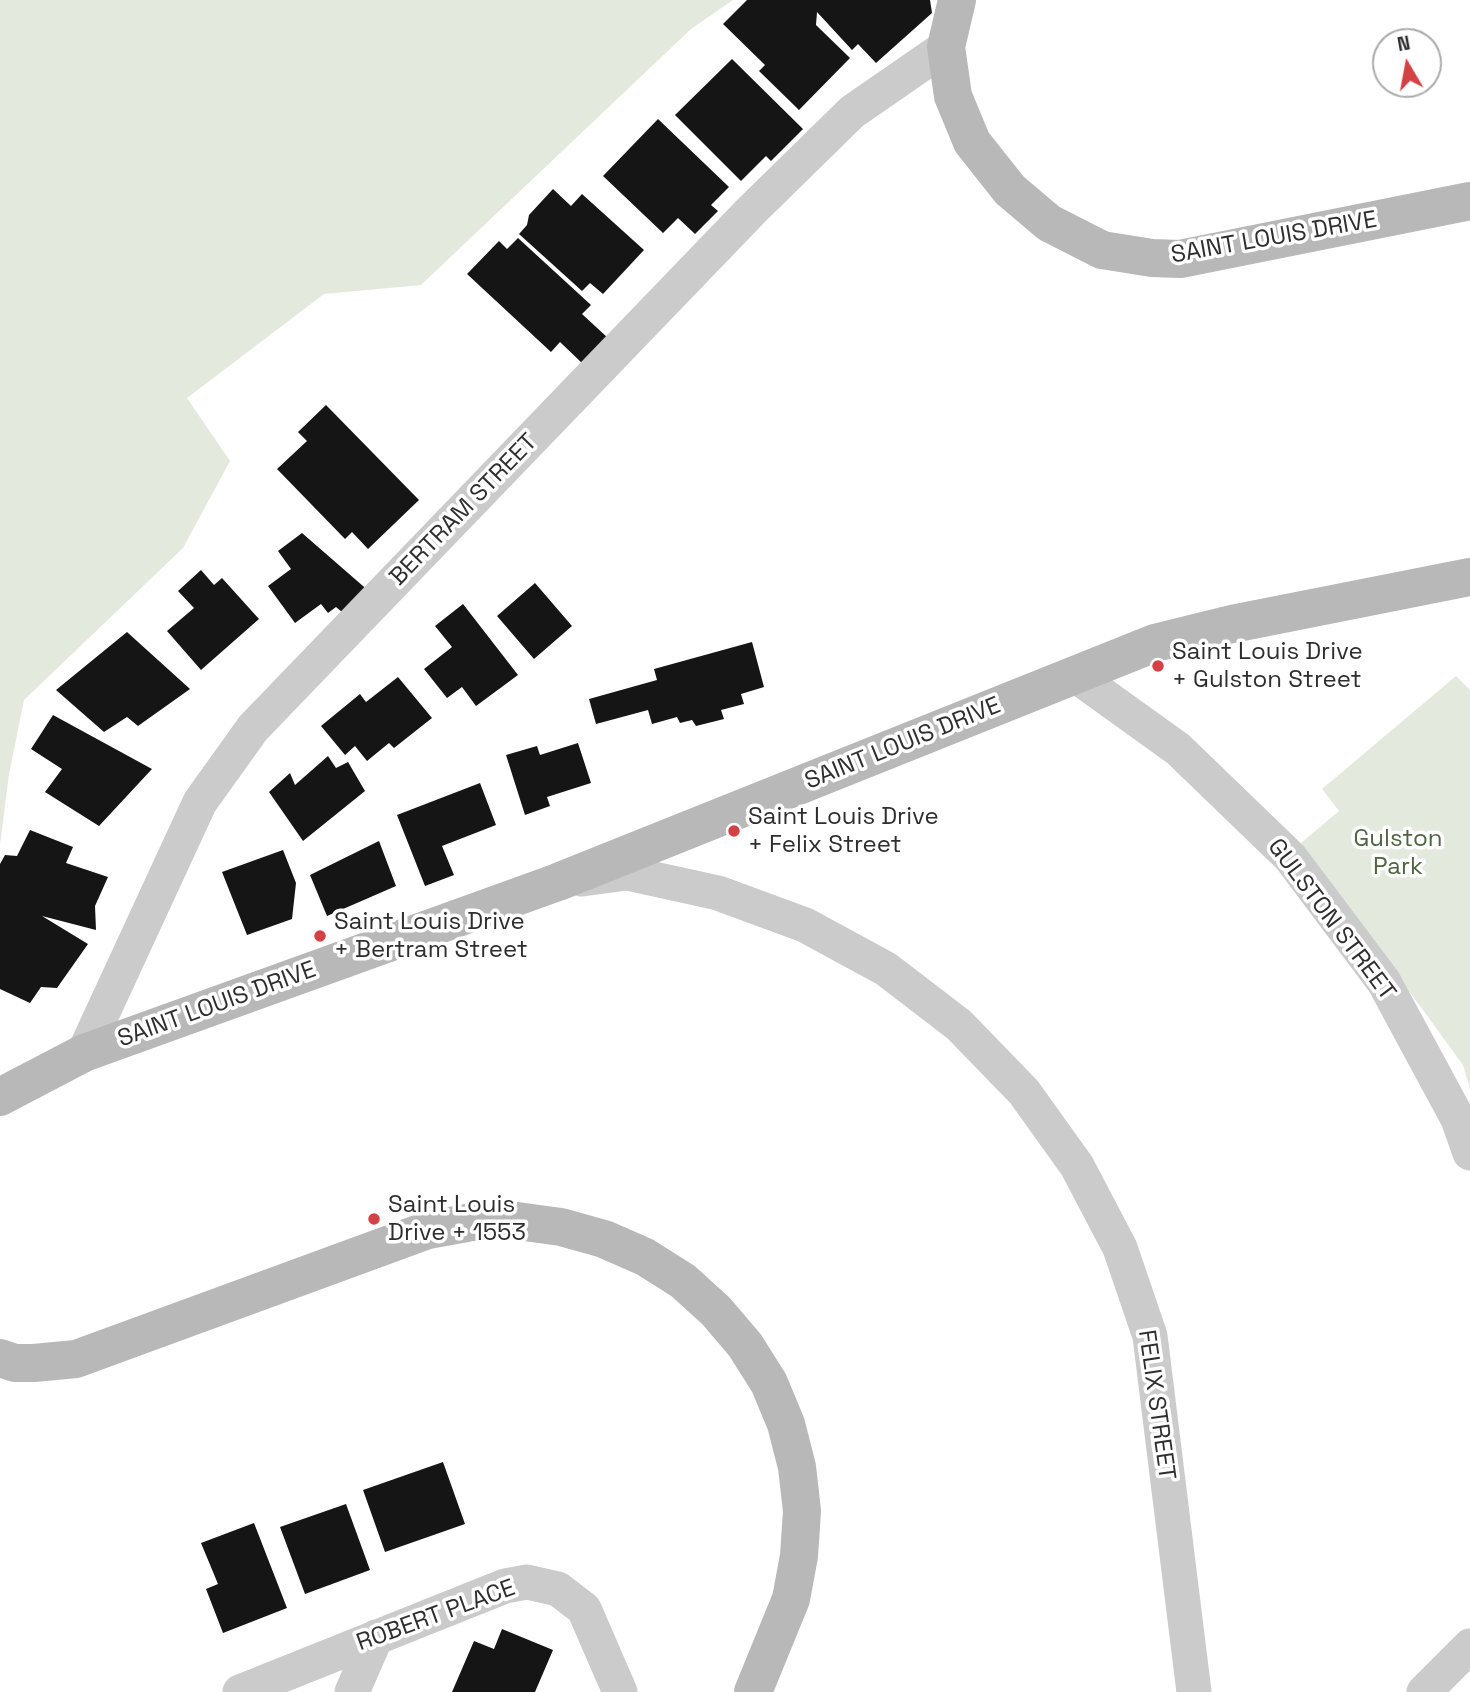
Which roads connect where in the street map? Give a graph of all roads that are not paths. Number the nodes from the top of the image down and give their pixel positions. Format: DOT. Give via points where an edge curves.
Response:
graph roads {
  1 [pos="957,0"];
  2 [pos="946,47"];
  3 [pos="1470,201"];
  4 [pos="1470,576"];
  5 [pos="1075,675"];
  6 [pos="558,882"];
  7 [pos="84,1053"];
  8 [pos="0,1097"];
  9 [pos="1470,1153"];
  10 [pos="0,1358"];
  11 [pos="376,1637"];
  12 [pos="1470,1646"];
  13 [pos="240,1692"];
  14 [pos="352,1692"];
  15 [pos="620,1692"];
  16 [pos="752,1692"];
  17 [pos="1194,1692"];
  18 [pos="1424,1692"];
  1 -- 2 [label="street, SAINT LOUIS DRIVE"];
  2 -- 3 [label="street, SAINT LOUIS DRIVE" via="953,96 972,142 1010,191 1049,223 1102,250 1180,259"];
  2 -- 7 [label="street, BERTRAM STREET" via="852,112 751,211 253,728 200,802"];
  4 -- 5 [label="street, SAINT LOUIS DRIVE" via="1154,643"];
  5 -- 6 [label="street, SAINT LOUIS DRIVE"];
  5 -- 9 [label="street, GULSTON STREET" via="1178,749 1290,858 1384,982 1458,1119"];
  6 -- 7 [label="street, SAINT LOUIS DRIVE"];
  6 -- 17 [label="street, FELIX STREET" via="627,873 718,893 805,925 886,969 959,1025 1024,1091 1077,1166 1120,1248 1150,1336"];
  7 -- 8 [label="street, SAINT LOUIS DRIVE"];
  10 -- 16 [label="street" via="15,1363 76,1359 428,1230 472,1222 517,1221 561,1227 645,1257 699,1296 745,1345 769,1383 797,1467 802,1511 800,1556 791,1599"];
  11 -- 13 [label="street, ROBERT PLACE"];
  11 -- 14 [label="street"];
  11 -- 15 [label="street, ROBERT PLACE" via="505,1586 548,1585 568,1594 584,1609"];
  12 -- 18 [label="street"];
}
